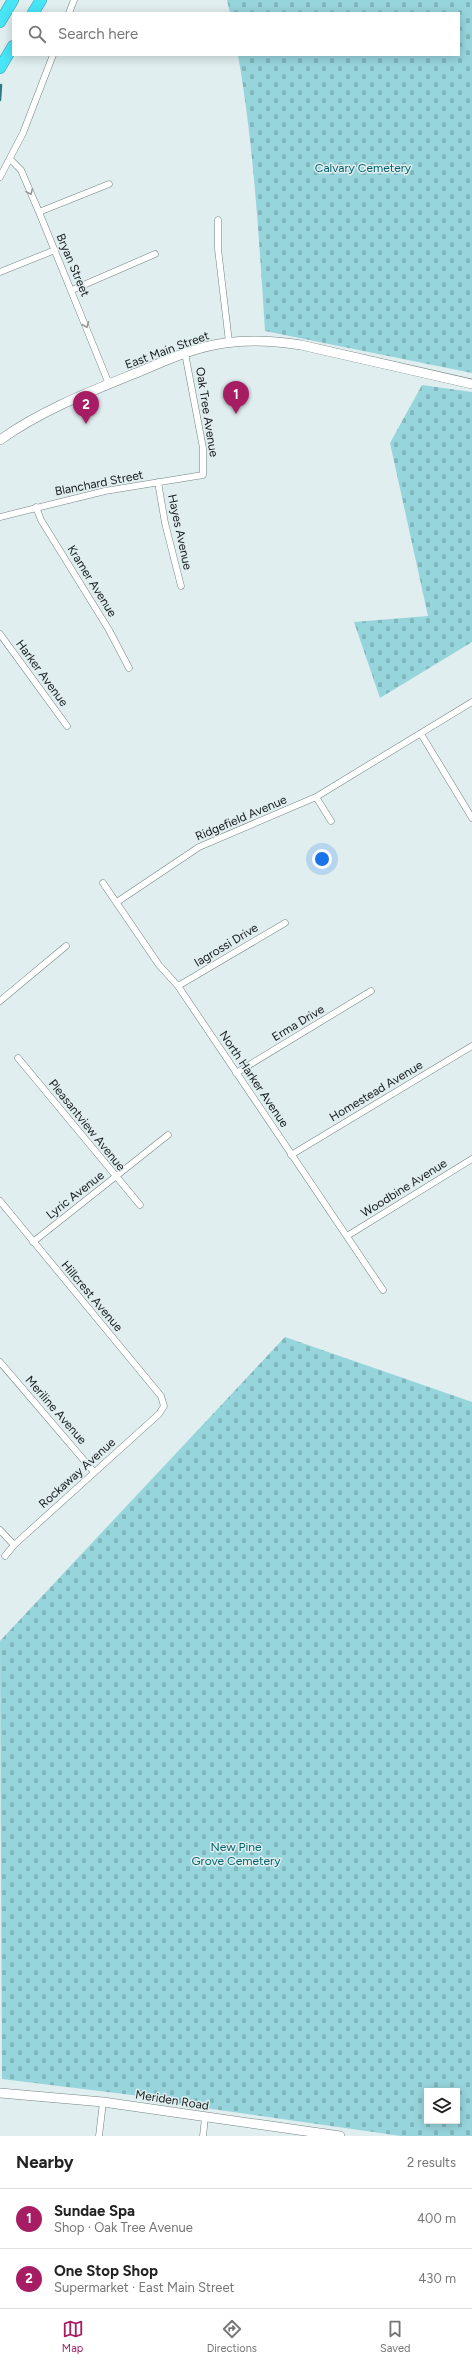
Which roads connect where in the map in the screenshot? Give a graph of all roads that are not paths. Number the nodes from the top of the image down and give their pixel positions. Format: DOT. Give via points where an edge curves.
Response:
graph roads {
  1 [pos="13,0"];
  2 [pos="41,0"];
  3 [pos="74,0"];
  4 [pos="35,12"];
  5 [pos="69,12"];
  6 [pos="0,22"];
  7 [pos="12,48"];
  8 [pos="53,56"];
  9 [pos="0,68"];
  10 [pos="10,159"];
  11 [pos="0,177"];
  12 [pos="109,184"];
  13 [pos="39,212"];
  14 [pos="218,220"];
  15 [pos="55,250"];
  16 [pos="155,254"];
  17 [pos="0,272"];
  18 [pos="72,290"];
  19 [pos="229,342"];
  20 [pos="185,353"];
  21 [pos="109,384"];
  22 [pos="472,384"];
  23 [pos="0,440"];
  24 [pos="203,475"];
  25 [pos="158,482"];
  26 [pos="36,507"];
  27 [pos="0,517"];
  28 [pos="181,586"];
  29 [pos="0,634"];
  30 [pos="129,668"];
  31 [pos="472,702"];
  32 [pos="67,726"];
  33 [pos="421,734"];
  34 [pos="316,797"];
  35 [pos="471,816"];
  36 [pos="331,821"];
  37 [pos="103,883"];
  38 [pos="117,902"];
  39 [pos="285,923"];
  40 [pos="66,946"];
  41 [pos="178,986"];
  42 [pos="371,991"];
  43 [pos="0,1001"];
  44 [pos="472,1047"];
  45 [pos="18,1058"];
  46 [pos="236,1073"];
  47 [pos="168,1135"];
  48 [pos="291,1155"];
  49 [pos="472,1159"];
  50 [pos="116,1178"];
  51 [pos="0,1201"];
  52 [pos="140,1206"];
  53 [pos="347,1236"];
  54 [pos="33,1242"];
  55 [pos="383,1290"];
  56 [pos="0,1362"];
  57 [pos="164,1406"];
  58 [pos="94,1472"];
  59 [pos="0,1530"];
  60 [pos="14,1545"];
  61 [pos="5,1556"];
  62 [pos="0,2093"];
  63 [pos="103,2102"];
  64 [pos="205,2118"];
  65 [pos="99,2136"];
  66 [pos="203,2136"];
  67 [pos="340,2136"];
  1 -- 6 [label="highway"];
  2 -- 4 [label="highway"];
  3 -- 5 [label="street"];
  7 -- 9 [label="highway"];
  8 -- 10 [label="street" via="30,116"];
  10 -- 11 [label="street"];
  10 -- 13 [label="street, Bryan Street, one-way" via="21,170"];
  12 -- 13 [label="street"];
  13 -- 15 [label="street, Bryan Street"];
  14 -- 19 [label="street" via="218,249"];
  15 -- 17 [label="street"];
  15 -- 18 [label="street, Bryan Street"];
  16 -- 18 [label="street"];
  18 -- 21 [label="street, Bryan Street, one-way"];
  19 -- 20 [label="main road, East Main Street"];
  19 -- 22 [label="main road, East Main Street" via="260,340 295,344"];
  20 -- 21 [label="main road, East Main Street"];
  20 -- 24 [label="street, Oak Tree Avenue" via="203,448"];
  21 -- 23 [label="main road, East Main Street" via="52,408"];
  24 -- 25 [label="street, Blanchard Street"];
  25 -- 26 [label="street, Blanchard Street"];
  25 -- 28 [label="street, Hayes Avenue" via="164,523"];
  26 -- 27 [label="street, Blanchard Street"];
  26 -- 30 [label="street, Kramer Avenue" via="40,520 110,630"];
  29 -- 32 [label="street, Harker Avenue"];
  31 -- 33 [label="street, Ridgefield Avenue"];
  33 -- 34 [label="street, Ridgefield Avenue"];
  33 -- 35 [label="street"];
  34 -- 36 [label="street"];
  34 -- 38 [label="street, Ridgefield Avenue" via="205,844"];
  37 -- 38 [label="street, North Harker Avenue"];
  38 -- 41 [label="street, North Harker Avenue" via="159,965"];
  39 -- 41 [label="street, Iagrossi Drive"];
  40 -- 43 [label="street"];
  41 -- 46 [label="street, North Harker Avenue"];
  42 -- 46 [label="street, Erma Drive"];
  44 -- 48 [label="street, Homestead Avenue"];
  45 -- 50 [label="street, Pleasantview Avenue"];
  46 -- 48 [label="street, North Harker Avenue"];
  47 -- 50 [label="street, Lyric Avenue"];
  48 -- 53 [label="street, North Harker Avenue"];
  49 -- 53 [label="street, Woodbine Avenue"];
  50 -- 52 [label="street, Pleasantview Avenue"];
  50 -- 54 [label="street, Lyric Avenue"];
  51 -- 54 [label="street, Hillcrest Avenue"];
  53 -- 55 [label="street, North Harker Avenue"];
  54 -- 57 [label="street, Hillcrest Avenue" via="161,1396"];
  56 -- 58 [label="street, Meriline Avenue"];
  57 -- 58 [label="street, Rockaway Avenue" via="159,1414"];
  58 -- 60 [label="street, Rockaway Avenue"];
  59 -- 60 [label="street"];
  60 -- 61 [label="street, Rockaway Avenue"];
  62 -- 63 [label="main road, Meriden Road"];
  63 -- 64 [label="main road, Meriden Road"];
  63 -- 65 [label="street"];
  64 -- 66 [label="street"];
  64 -- 67 [label="main road, Meriden Road"];
}
